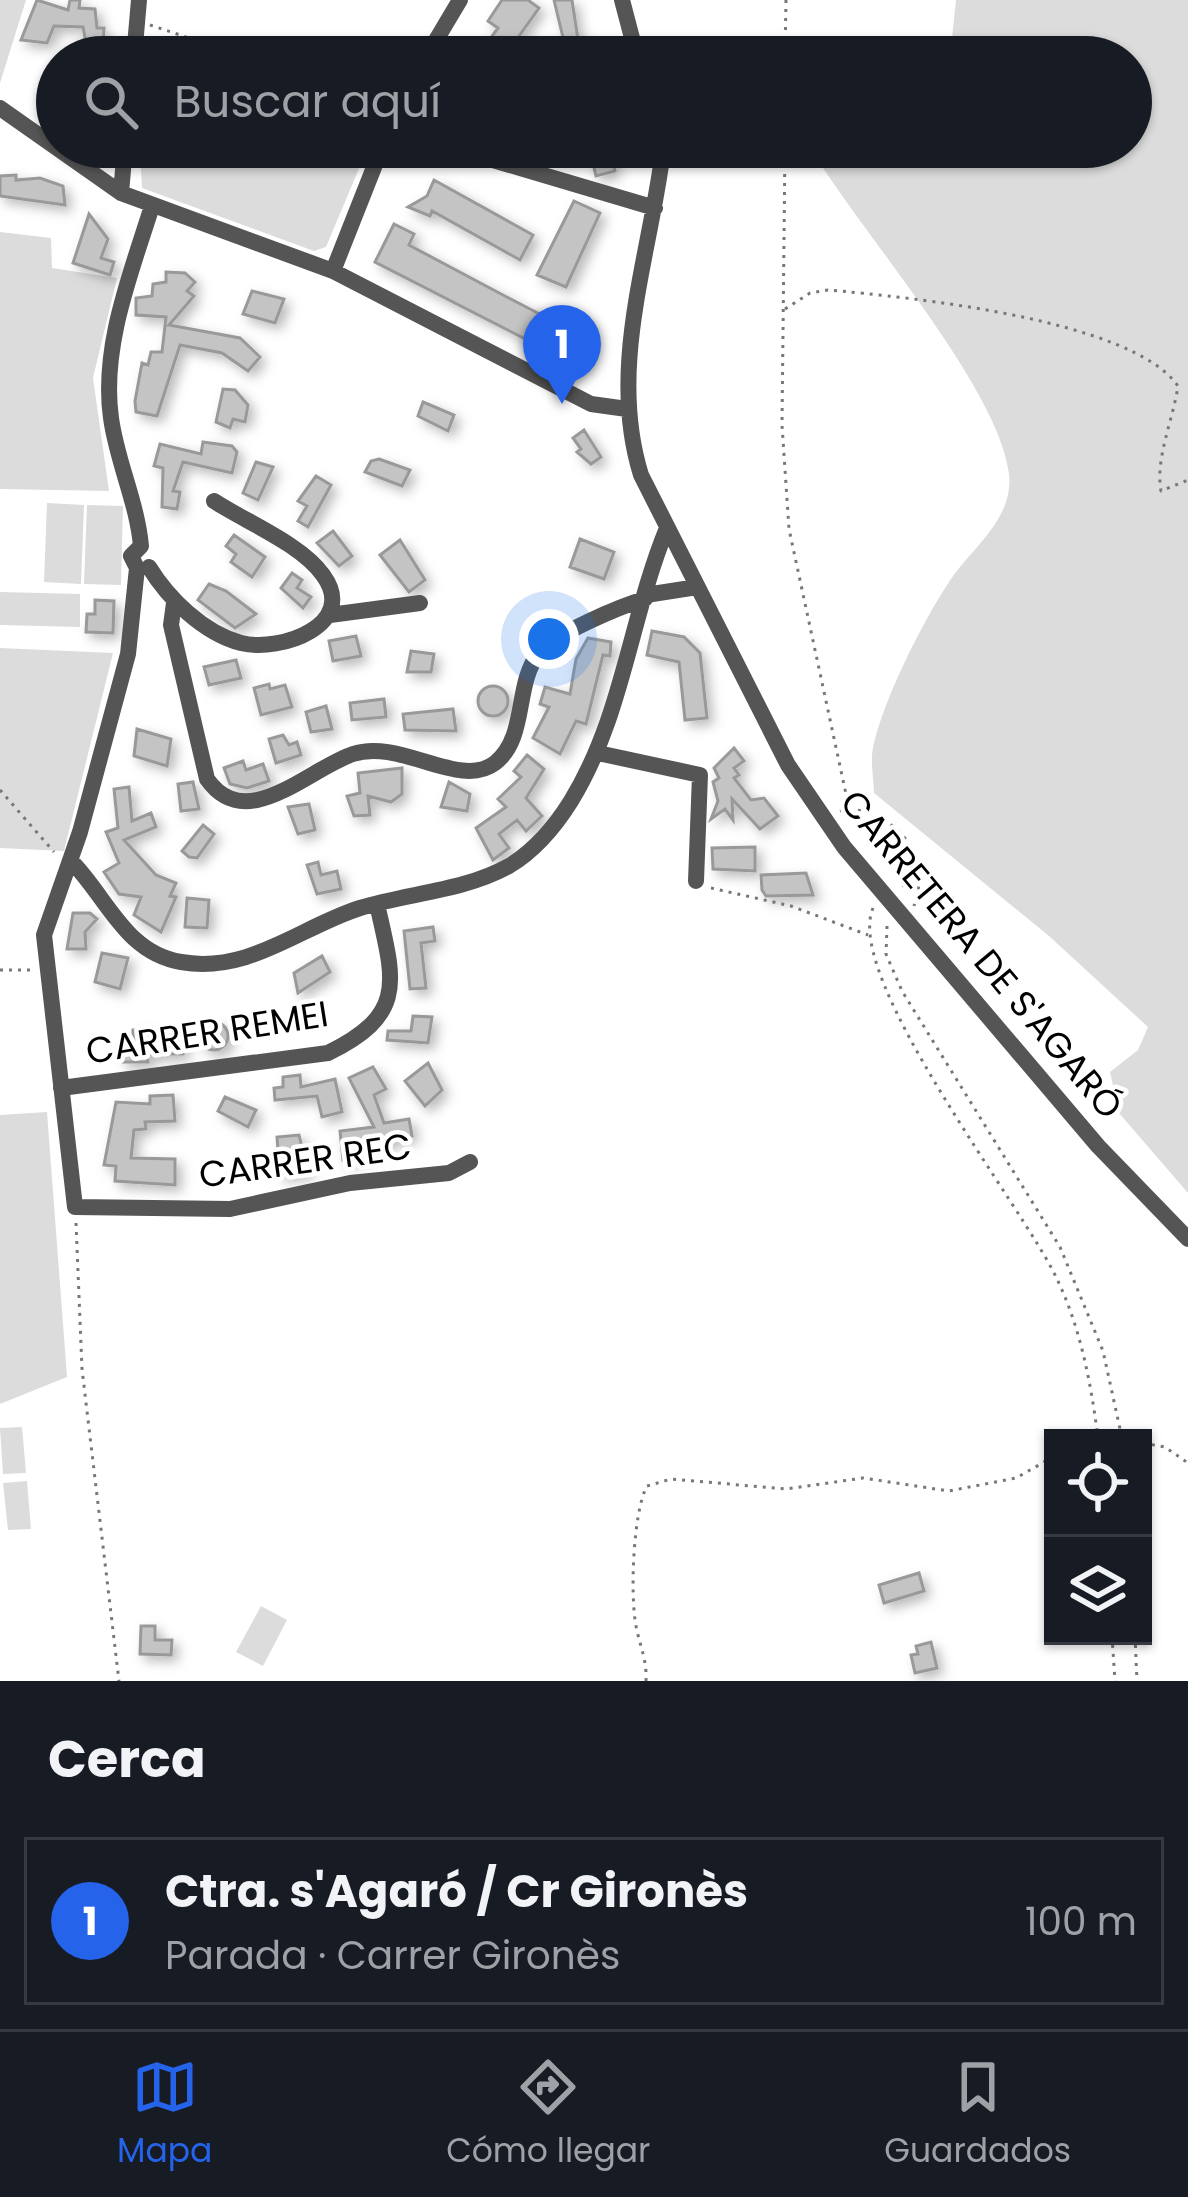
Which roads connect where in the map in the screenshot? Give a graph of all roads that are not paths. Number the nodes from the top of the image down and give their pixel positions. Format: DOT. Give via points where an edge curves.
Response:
graph roads {
  1 [pos="139,0"];
  2 [pos="460,0"];
  3 [pos="622,0"];
  4 [pos="136,36"];
  5 [pos="439,36"];
  6 [pos="632,36"];
  7 [pos="2,112"];
  8 [pos="36,135"];
  9 [pos="84,168"];
  10 [pos="123,168"];
  11 [pos="374,168"];
  12 [pos="520,168"];
  13 [pos="658,168"];
  14 [pos="121,193"];
  15 [pos="152,206"];
  16 [pos="655,208"];
  17 [pos="333,271"];
  18 [pos="627,409"];
  19 [pos="214,501"];
  20 [pos="667,527"];
  21 [pos="685,563"];
  22 [pos="652,566"];
  23 [pos="143,567"];
  24 [pos="698,587"];
  25 [pos="672,589"];
  26 [pos="646,597"];
  27 [pos="174,603"];
  28 [pos="419,603"];
  29 [pos="330,615"];
  30 [pos="598,754"];
  31 [pos="69,864"];
  32 [pos="696,881"];
  33 [pos="376,904"];
  34 [pos="61,1088"];
  35 [pos="470,1162"];
  36 [pos="1188,1239"];
  1 -- 4 [label="street"];
  2 -- 5 [label="street"];
  3 -- 6 [label="street"];
  7 -- 8 [label="street"];
  9 -- 14 [label="street"];
  10 -- 14 [label="street"];
  11 -- 17 [label="street"];
  12 -- 16 [label="street"];
  13 -- 16 [label="street, CARRETERA DE S'AGARÓ"];
  14 -- 15 [label="street"];
  15 -- 17 [label="street"];
  15 -- 23 [label="street" via="110,375 111,418 140,521 141,546 130,556"];
  16 -- 18 [label="street, CARRETERA DE S'AGARÓ" via="635,299"];
  17 -- 18 [label="street" via="591,404"];
  18 -- 20 [label="street, CARRETERA DE S'AGARÓ" via="641,475"];
  19 -- 29 [label="street" via="321,571 334,594"];
  20 -- 21 [label="street, CARRETERA DE S'AGARÓ"];
  20 -- 22 [label="street"];
  21 -- 22 [label="street"];
  21 -- 24 [label="street, CARRETERA DE S'AGARÓ"];
  21 -- 25 [label="street"];
  22 -- 26 [label="street"];
  23 -- 27 [label="street"];
  23 -- 31 [label="street" via="128,654"];
  24 -- 25 [label="street"];
  24 -- 36 [label="street, CARRETERA DE S'AGARÓ" via="788,766 823,817 1098,1146"];
  25 -- 26 [label="street"];
  26 -- 27 [label="street" via="539,652 513,736 491,766 475,772 378,749 257,801 218,794 207,778 171,625"];
  26 -- 30 [label="street"];
  27 -- 29 [label="street" via="241,643 308,635"];
  28 -- 29 [label="street"];
  30 -- 32 [label="street" via="700,775"];
  30 -- 33 [label="street" via="542,839 512,865"];
  31 -- 33 [label="street" via="145,950 181,962 265,952"];
  31 -- 34 [label="street" via="44,935"];
  33 -- 34 [label="street, CARRER REMEI" via="393,977 385,1012 362,1036 328,1053"];
  34 -- 35 [label="street, CARRER REC" via="75,1207 230,1209 350,1183 449,1173"];
}
